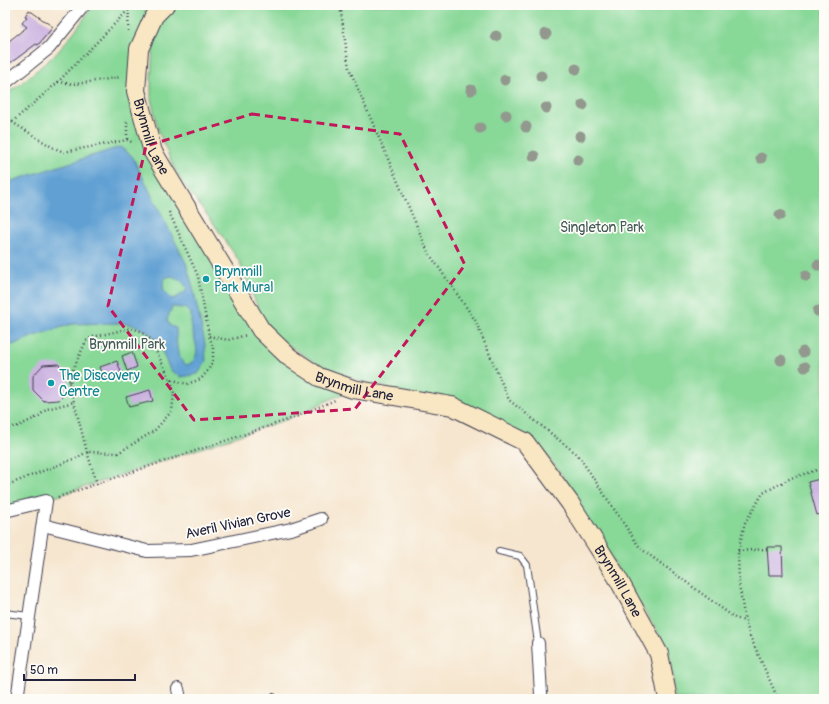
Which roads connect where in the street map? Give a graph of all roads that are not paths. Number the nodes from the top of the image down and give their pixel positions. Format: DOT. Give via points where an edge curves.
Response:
graph roads {
  1 [pos="84,5"];
  2 [pos="165,5"];
  3 [pos="5,83"];
  4 [pos="5,511"];
  5 [pos="321,519"];
  6 [pos="43,525"];
  7 [pos="499,551"];
  8 [pos="5,613"];
  9 [pos="29,616"];
  10 [pos="538,643"];
  11 [pos="17,699"];
  12 [pos="540,699"];
  13 [pos="668,699"];
  1 -- 3 [label="street" via="48,48"];
  2 -- 13 [label="street, Brynmill Lane" via="154,16 139,49 136,91 153,152 261,330 289,357 319,377 353,389 452,406 525,442 570,503 656,647"];
  4 -- 6 [label="street" via="46,501"];
  5 -- 6 [label="street, Averil Vivian Grove" via="291,529 191,550 147,551"];
  6 -- 9 [label="street"];
  7 -- 10 [label="lane" via="520,556 527,565"];
  8 -- 9 [label="lane"];
  9 -- 11 [label="street"];
  10 -- 12 [label="street"];
}
